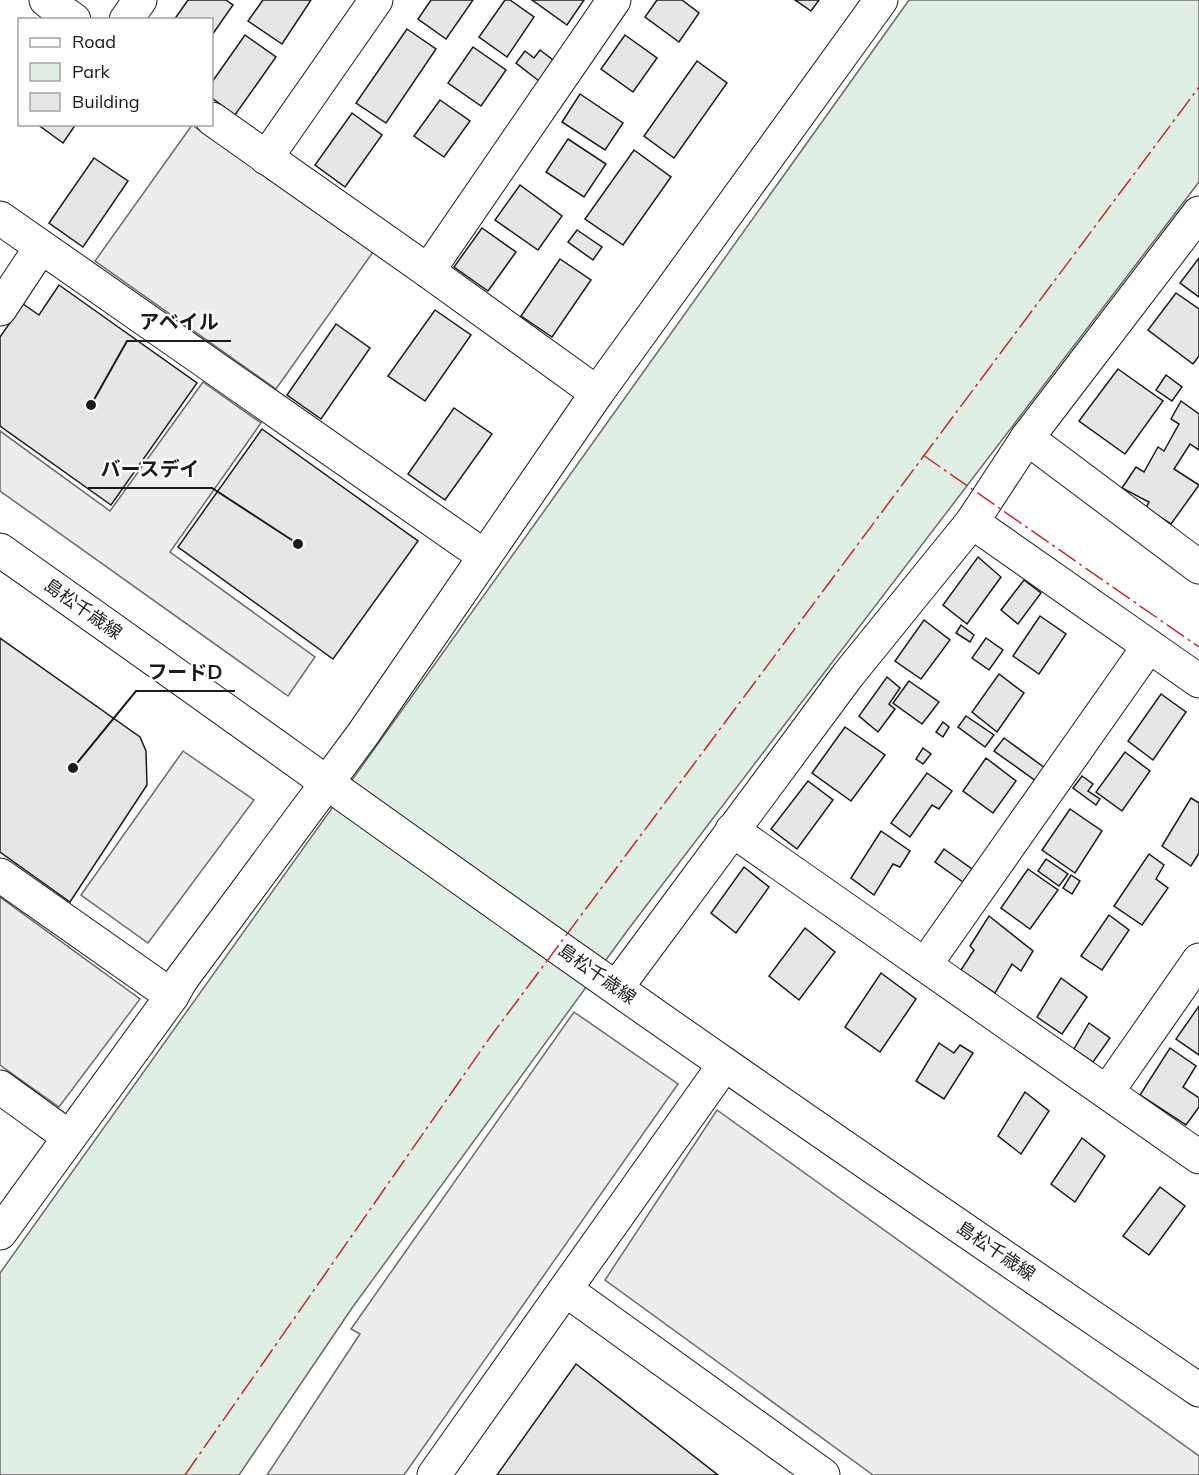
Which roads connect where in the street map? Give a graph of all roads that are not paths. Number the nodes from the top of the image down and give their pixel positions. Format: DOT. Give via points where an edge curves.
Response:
graph roads {
  1 [pos="46,0"];
  2 [pos="140,0"];
  3 [pos="376,0"];
  4 [pos="614,0"];
  5 [pos="881,0"];
  6 [pos="71,18"];
  7 [pos="127,18"];
  8 [pos="213,120"];
  9 [pos="266,158"];
  10 [pos="1199,213"];
  11 [pos="0,218"];
  12 [pos="41,247"];
  13 [pos="428,271"];
  14 [pos="0,309"];
  15 [pos="597,393"];
  16 [pos="1027,438"];
  17 [pos="972,522"];
  18 [pos="0,550"];
  19 [pos="484,556"];
  20 [pos="1199,567"];
  21 [pos="1149,646"];
  22 [pos="1199,681"];
  23 [pos="327,783"];
  24 [pos="732,830"];
  25 [pos="0,875"];
  26 [pos="1199,960"];
  27 [pos="925,965"];
  28 [pos="617,987"];
  29 [pos="172,996"];
  30 [pos="724,1065"];
  31 [pos="0,1087"];
  32 [pos="1107,1092"];
  33 [pos="69,1137"];
  34 [pos="1199,1157"];
  35 [pos="0,1233"];
  36 [pos="566,1290"];
  37 [pos="1199,1390"];
  38 [pos="434,1475"];
  39 [pos="823,1475"];
  1 -- 6 [label="street"];
  2 -- 7 [label="street"];
  3 -- 9 [label="street"];
  4 -- 13 [label="street"];
  5 -- 15 [label="street"];
  8 -- 9 [label="street"];
  9 -- 13 [label="street"];
  10 -- 16 [label="street"];
  11 -- 12 [label="street"];
  12 -- 14 [label="street"];
  12 -- 19 [label="street"];
  13 -- 15 [label="street"];
  15 -- 19 [label="street"];
  16 -- 17 [label="street"];
  16 -- 20 [label="street"];
  17 -- 21 [label="street"];
  17 -- 24 [label="street" via="848,675"];
  18 -- 23 [label="street, 島松千歳線"];
  19 -- 23 [label="street"];
  21 -- 22 [label="street"];
  21 -- 27 [label="street"];
  23 -- 28 [label="street, 島松千歳線"];
  23 -- 29 [label="street"];
  24 -- 27 [label="street"];
  24 -- 28 [label="street"];
  25 -- 29 [label="street"];
  26 -- 32 [label="street"];
  27 -- 32 [label="street"];
  28 -- 30 [label="street, 島松千歳線"];
  29 -- 33 [label="street"];
  30 -- 36 [label="street"];
  30 -- 37 [label="street, 島松千歳線"];
  31 -- 33 [label="street"];
  32 -- 34 [label="street"];
  33 -- 35 [label="street"];
  36 -- 38 [label="street"];
  36 -- 39 [label="street"];
}
